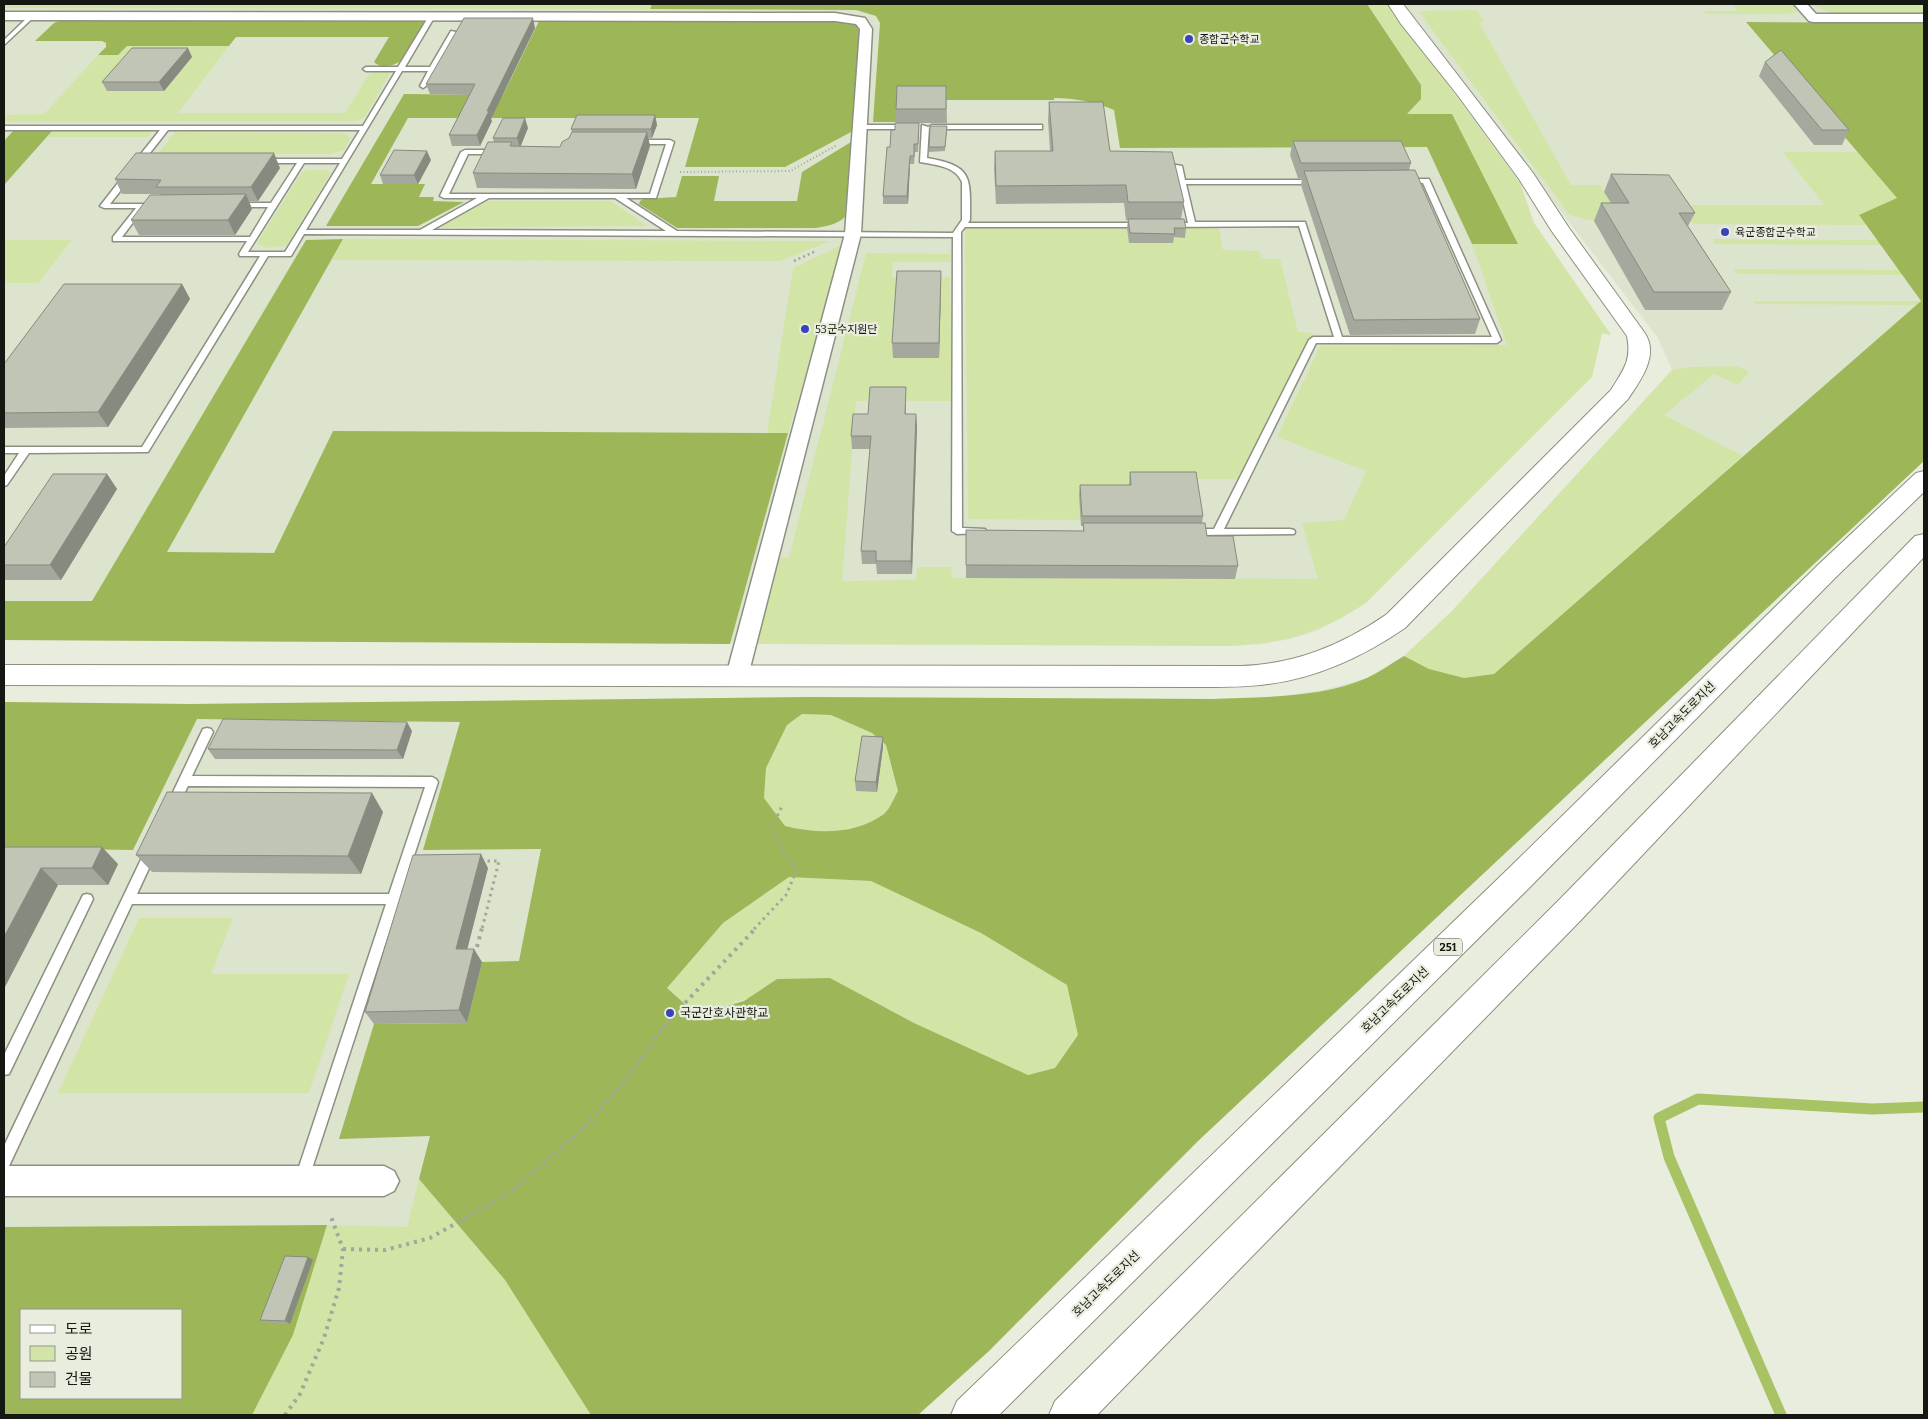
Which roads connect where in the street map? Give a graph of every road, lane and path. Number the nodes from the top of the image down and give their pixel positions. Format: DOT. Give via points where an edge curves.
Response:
graph roads {
  1 [pos="1396,4"];
  2 [pos="1800,4"];
  3 [pos="4,16"];
  4 [pos="32,16"];
  5 [pos="432,16"];
  6 [pos="1924,18"];
  7 [pos="453,32"];
  8 [pos="4,43"];
  9 [pos="366,69"];
  10 [pos="401,69"];
  11 [pos="432,69"];
  12 [pos="423,86"];
  13 [pos="925,127"];
  14 [pos="1039,127"];
  15 [pos="4,128"];
  16 [pos="166,128"];
  17 [pos="364,128"];
  18 [pos="859,130"];
  19 [pos="620,142"];
  20 [pos="502,152"];
  21 [pos="140,160"];
  22 [pos="149,160"];
  23 [pos="254,161"];
  24 [pos="302,161"];
  25 [pos="345,161"];
  26 [pos="1151,162"];
  27 [pos="660,172"];
  28 [pos="1397,181"];
  29 [pos="1182,182"];
  30 [pos="1328,182"];
  31 [pos="486,196"];
  32 [pos="617,196"];
  33 [pos="226,205"];
  34 [pos="273,205"];
  35 [pos="142,206"];
  36 [pos="170,206"];
  37 [pos="963,225"];
  38 [pos="1152,225"];
  39 [pos="1162,225"];
  40 [pos="1192,225"];
  41 [pos="301,232"];
  42 [pos="422,233"];
  43 [pos="674,234"];
  44 [pos="852,234"];
  45 [pos="957,234"];
  46 [pos="252,239"];
  47 [pos="265,254"];
  48 [pos="1339,340"];
  49 [pos="4,450"];
  50 [pos="26,450"];
  51 [pos="1924,479"];
  52 [pos="4,483"];
  53 [pos="995,531"];
  54 [pos="1179,532"];
  55 [pos="1218,532"];
  56 [pos="1290,532"];
  57 [pos="1924,542"];
  58 [pos="4,675"];
  59 [pos="737,676"];
  60 [pos="207,732"];
  61 [pos="184,782"];
  62 [pos="783,804"];
  63 [pos="168,815"];
  64 [pos="156,840"];
  65 [pos="471,862"];
  66 [pos="87,899"];
  67 [pos="128,899"];
  68 [pos="393,899"];
  69 [pos="477,947"];
  70 [pos="4,1069"];
  71 [pos="4,1161"];
  72 [pos="4,1181"];
  73 [pos="302,1181"];
  74 [pos="384,1181"];
  75 [pos="330,1214"];
  76 [pos="343,1249"];
  77 [pos="285,1415"];
  78 [pos="971,1415"];
  79 [pos="1069,1415"];
  1 -- 59 [label="main road" via="1527,177 1637,336 1639,361 1620,394 1534,482 1396,621 1342,654 1310,665 1276,673 1206,677"];
  2 -- 6 [label="street" via="1813,18"];
  3 -- 4 [label="street"];
  4 -- 5 [label="street"];
  4 -- 8 [label="lane"];
  5 -- 10 [label="lane"];
  5 -- 18 [label="street" via="835,17 860,20 866,29"];
  7 -- 11 [label="lane"];
  9 -- 10 [label="lane"];
  10 -- 11 [label="lane"];
  10 -- 17 [label="lane"];
  11 -- 12 [label="lane"];
  13 -- 14 [label="lane"];
  13 -- 18 [label="lane"];
  13 -- 37 [label="lane" via="924,160 953,168 965,176 966,220"];
  15 -- 16 [label="lane"];
  16 -- 17 [label="lane"];
  16 -- 21 [label="lane"];
  17 -- 25 [label="lane"];
  18 -- 27 [label="path" via="790,171"];
  18 -- 44 [label="street"];
  19 -- 27 [label="lane" via="670,142"];
  20 -- 31 [label="lane" via="465,152 444,196"];
  21 -- 22 [label="lane"];
  21 -- 35 [label="lane" via="104,206"];
  23 -- 24 [label="lane"];
  24 -- 25 [label="lane"];
  24 -- 34 [label="lane"];
  25 -- 41 [label="lane"];
  26 -- 29 [label="lane" via="1179,168"];
  27 -- 32 [label="lane" via="653,196"];
  28 -- 48 [label="lane" via="1426,181 1497,340"];
  29 -- 30 [label="lane"];
  29 -- 40 [label="lane"];
  31 -- 32 [label="lane"];
  31 -- 42 [label="lane"];
  32 -- 43 [label="lane"];
  33 -- 34 [label="lane"];
  34 -- 46 [label="lane"];
  35 -- 36 [label="lane"];
  35 -- 46 [label="lane" via="116,239"];
  37 -- 38 [label="lane"];
  37 -- 45 [label="lane"];
  39 -- 40 [label="lane"];
  40 -- 48 [label="lane" via="1302,224"];
  41 -- 42 [label="lane"];
  41 -- 47 [label="lane" via="288,254"];
  42 -- 43 [label="lane"];
  43 -- 44 [label="lane"];
  44 -- 45 [label="lane"];
  44 -- 59 [label="street"];
  45 -- 53 [label="lane" via="957,531"];
  46 -- 47 [label="lane" via="243,254"];
  47 -- 50 [label="lane" via="145,450"];
  48 -- 55 [label="lane" via="1313,340"];
  49 -- 50 [label="lane"];
  50 -- 52 [label="lane"];
  51 -- 78 [label="main road, 호남고속도로지선 / 251"];
  54 -- 55 [label="lane"];
  55 -- 56 [label="lane"];
  57 -- 79 [label="main road" via="1570,910"];
  58 -- 59 [label="main road"];
  60 -- 61 [label="lane"];
  61 -- 63 [label="lane"];
  61 -- 68 [label="lane" via="432,782"];
  62 -- 76 [label="path" via="772,826 782,850 796,870 786,895 667,1022 627,1079 582,1130 508,1194 430,1238 385,1250"];
  64 -- 67 [label="lane"];
  65 -- 69 [label="path" via="500,861"];
  66 -- 70 [label="lane"];
  67 -- 68 [label="lane"];
  67 -- 71 [label="lane"];
  68 -- 73 [label="lane"];
  72 -- 73 [label="street"];
  73 -- 74 [label="street"];
  75 -- 76 [label="path"];
  76 -- 77 [label="path" via="339,1288 324,1338 300,1394"];
}
